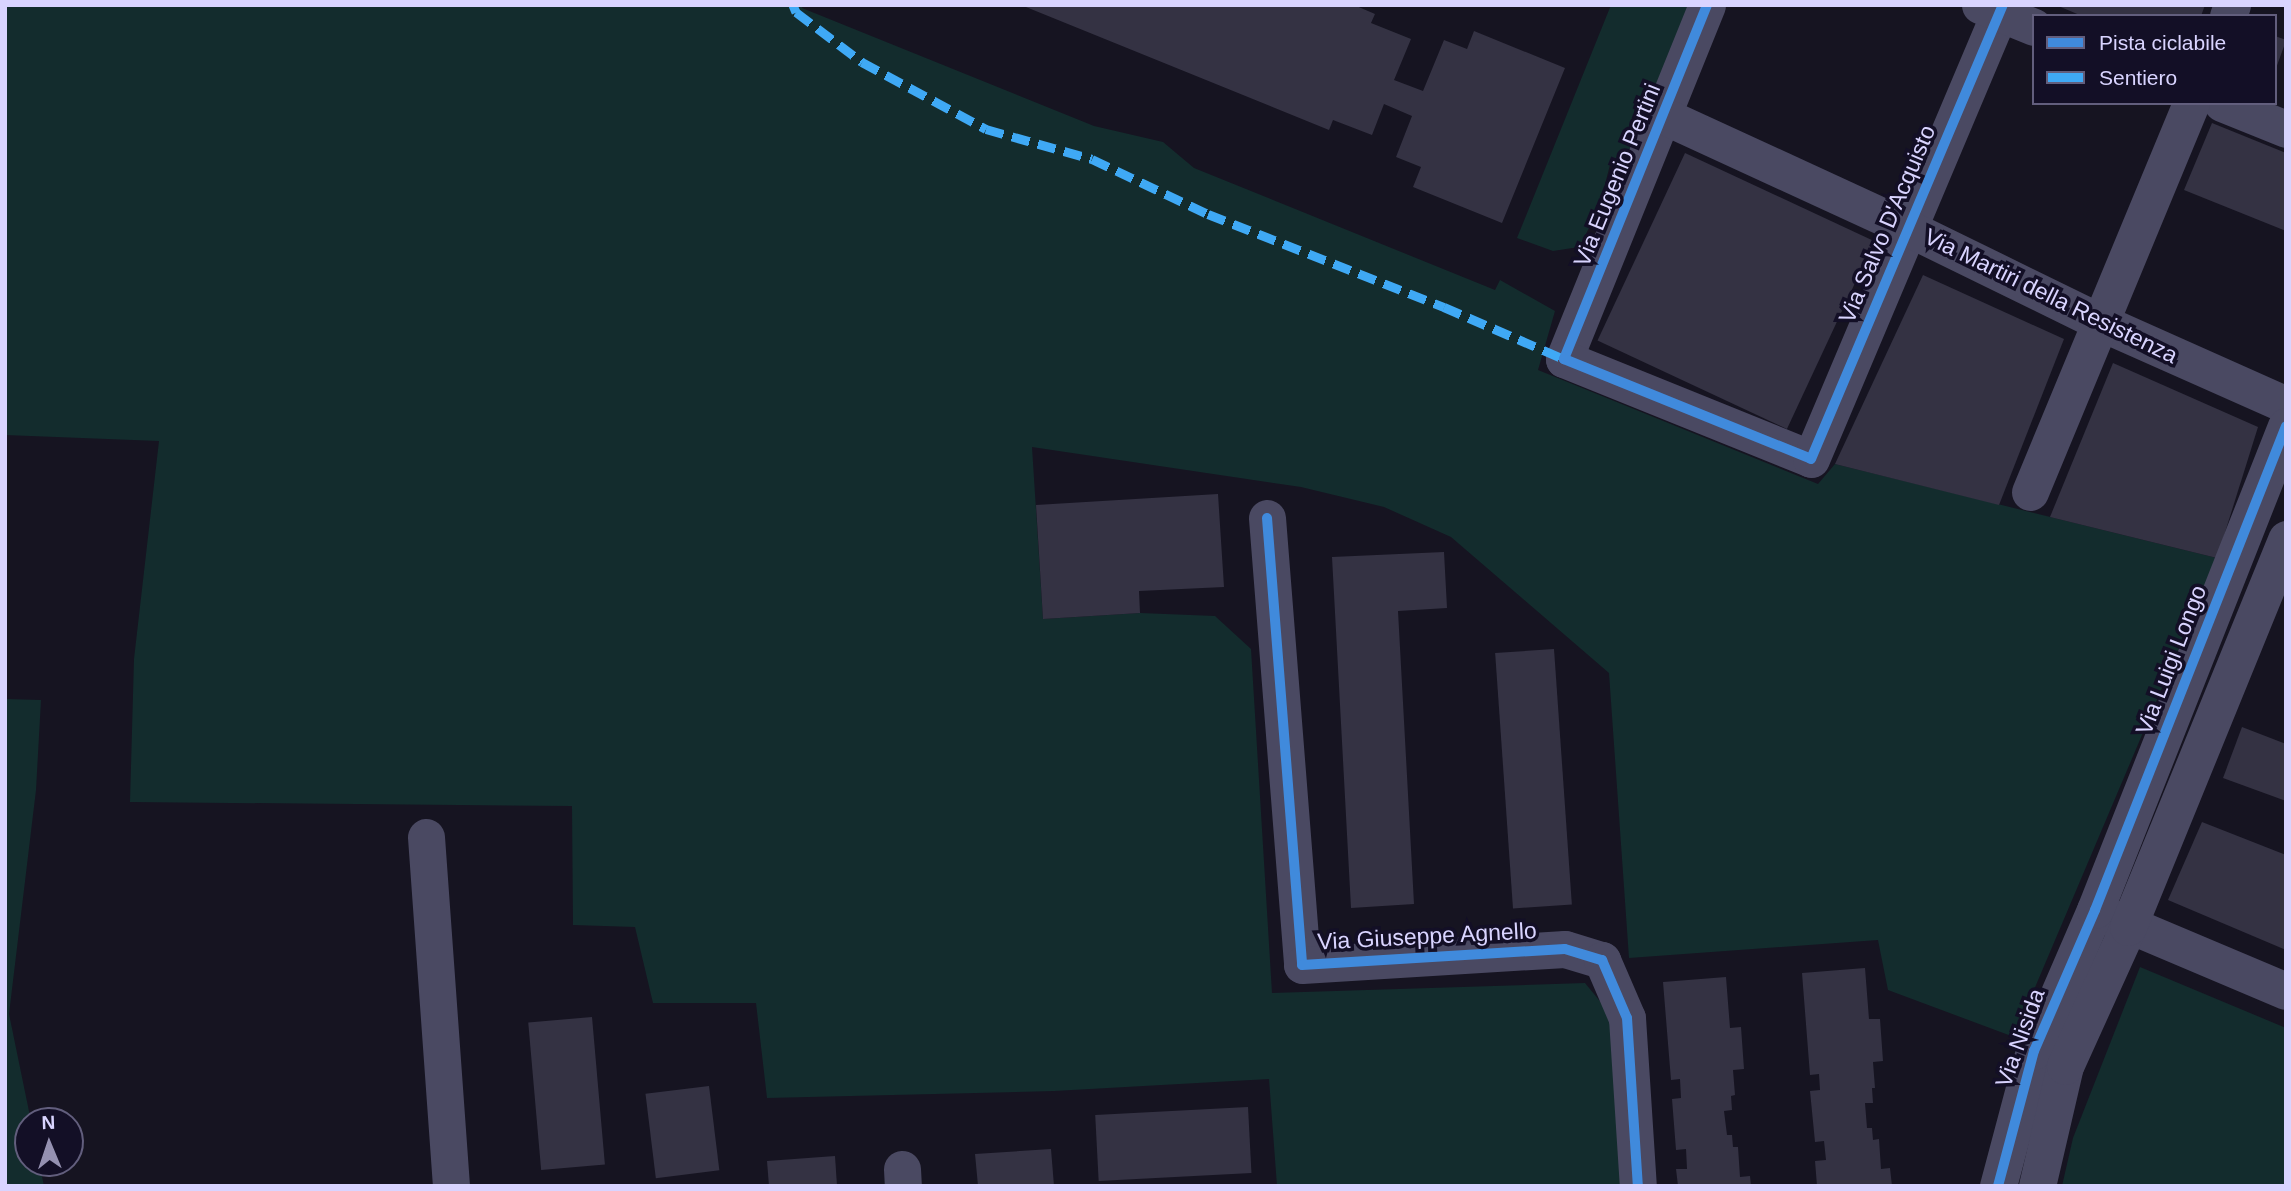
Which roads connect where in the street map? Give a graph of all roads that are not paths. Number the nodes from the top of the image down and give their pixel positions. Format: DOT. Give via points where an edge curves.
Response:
graph roads {
  1 [pos="1707,5"];
  2 [pos="1994,8"];
  3 [pos="2032,26"];
  4 [pos="2191,105"];
  5 [pos="2227,105"];
  6 [pos="1664,116"];
  7 [pos="2286,129"];
  8 [pos="1908,228"];
  9 [pos="2100,322"];
  10 [pos="2286,405"];
  11 [pos="2286,426"];
  12 [pos="1811,459"];
  13 [pos="2030,492"];
  14 [pos="1267,518"];
  15 [pos="2286,539"];
  16 [pos="426,837"];
  17 [pos="2095,910"];
  18 [pos="2128,927"];
  19 [pos="2286,991"];
  20 [pos="451,1186"];
  21 [pos="1638,1186"];
  22 [pos="1998,1186"];
  23 [pos="2037,1186"];
  1 -- 6 [label="street, Via Eugenio Pertini"];
  2 -- 3 [label="street"];
  2 -- 8 [label="street, Via Salvo D'Acquisto"];
  4 -- 9 [label="street"];
  5 -- 7 [label="street"];
  6 -- 8 [label="street, Via Martiri della Resistenza"];
  6 -- 12 [label="street, Via Eugenio Pertini" via="1564,359"];
  8 -- 9 [label="street, Via Martiri della Resistenza"];
  8 -- 12 [label="street, Via Salvo D'Acquisto"];
  9 -- 10 [label="street, Via Martiri della Resistenza"];
  9 -- 13 [label="street"];
  11 -- 17 [label="street, Via Luigi Longo"];
  14 -- 21 [label="street, Via Giuseppe Agnello" via="1302,965 1564,949 1602,960 1627,1018"];
  15 -- 18 [label="street"];
  16 -- 20 [label="street"];
  17 -- 18 [label="street"];
  17 -- 22 [label="street, Via Nisida" via="2034,1051"];
  18 -- 19 [label="street"];
  18 -- 23 [label="street" via="2066,1066"];
}
